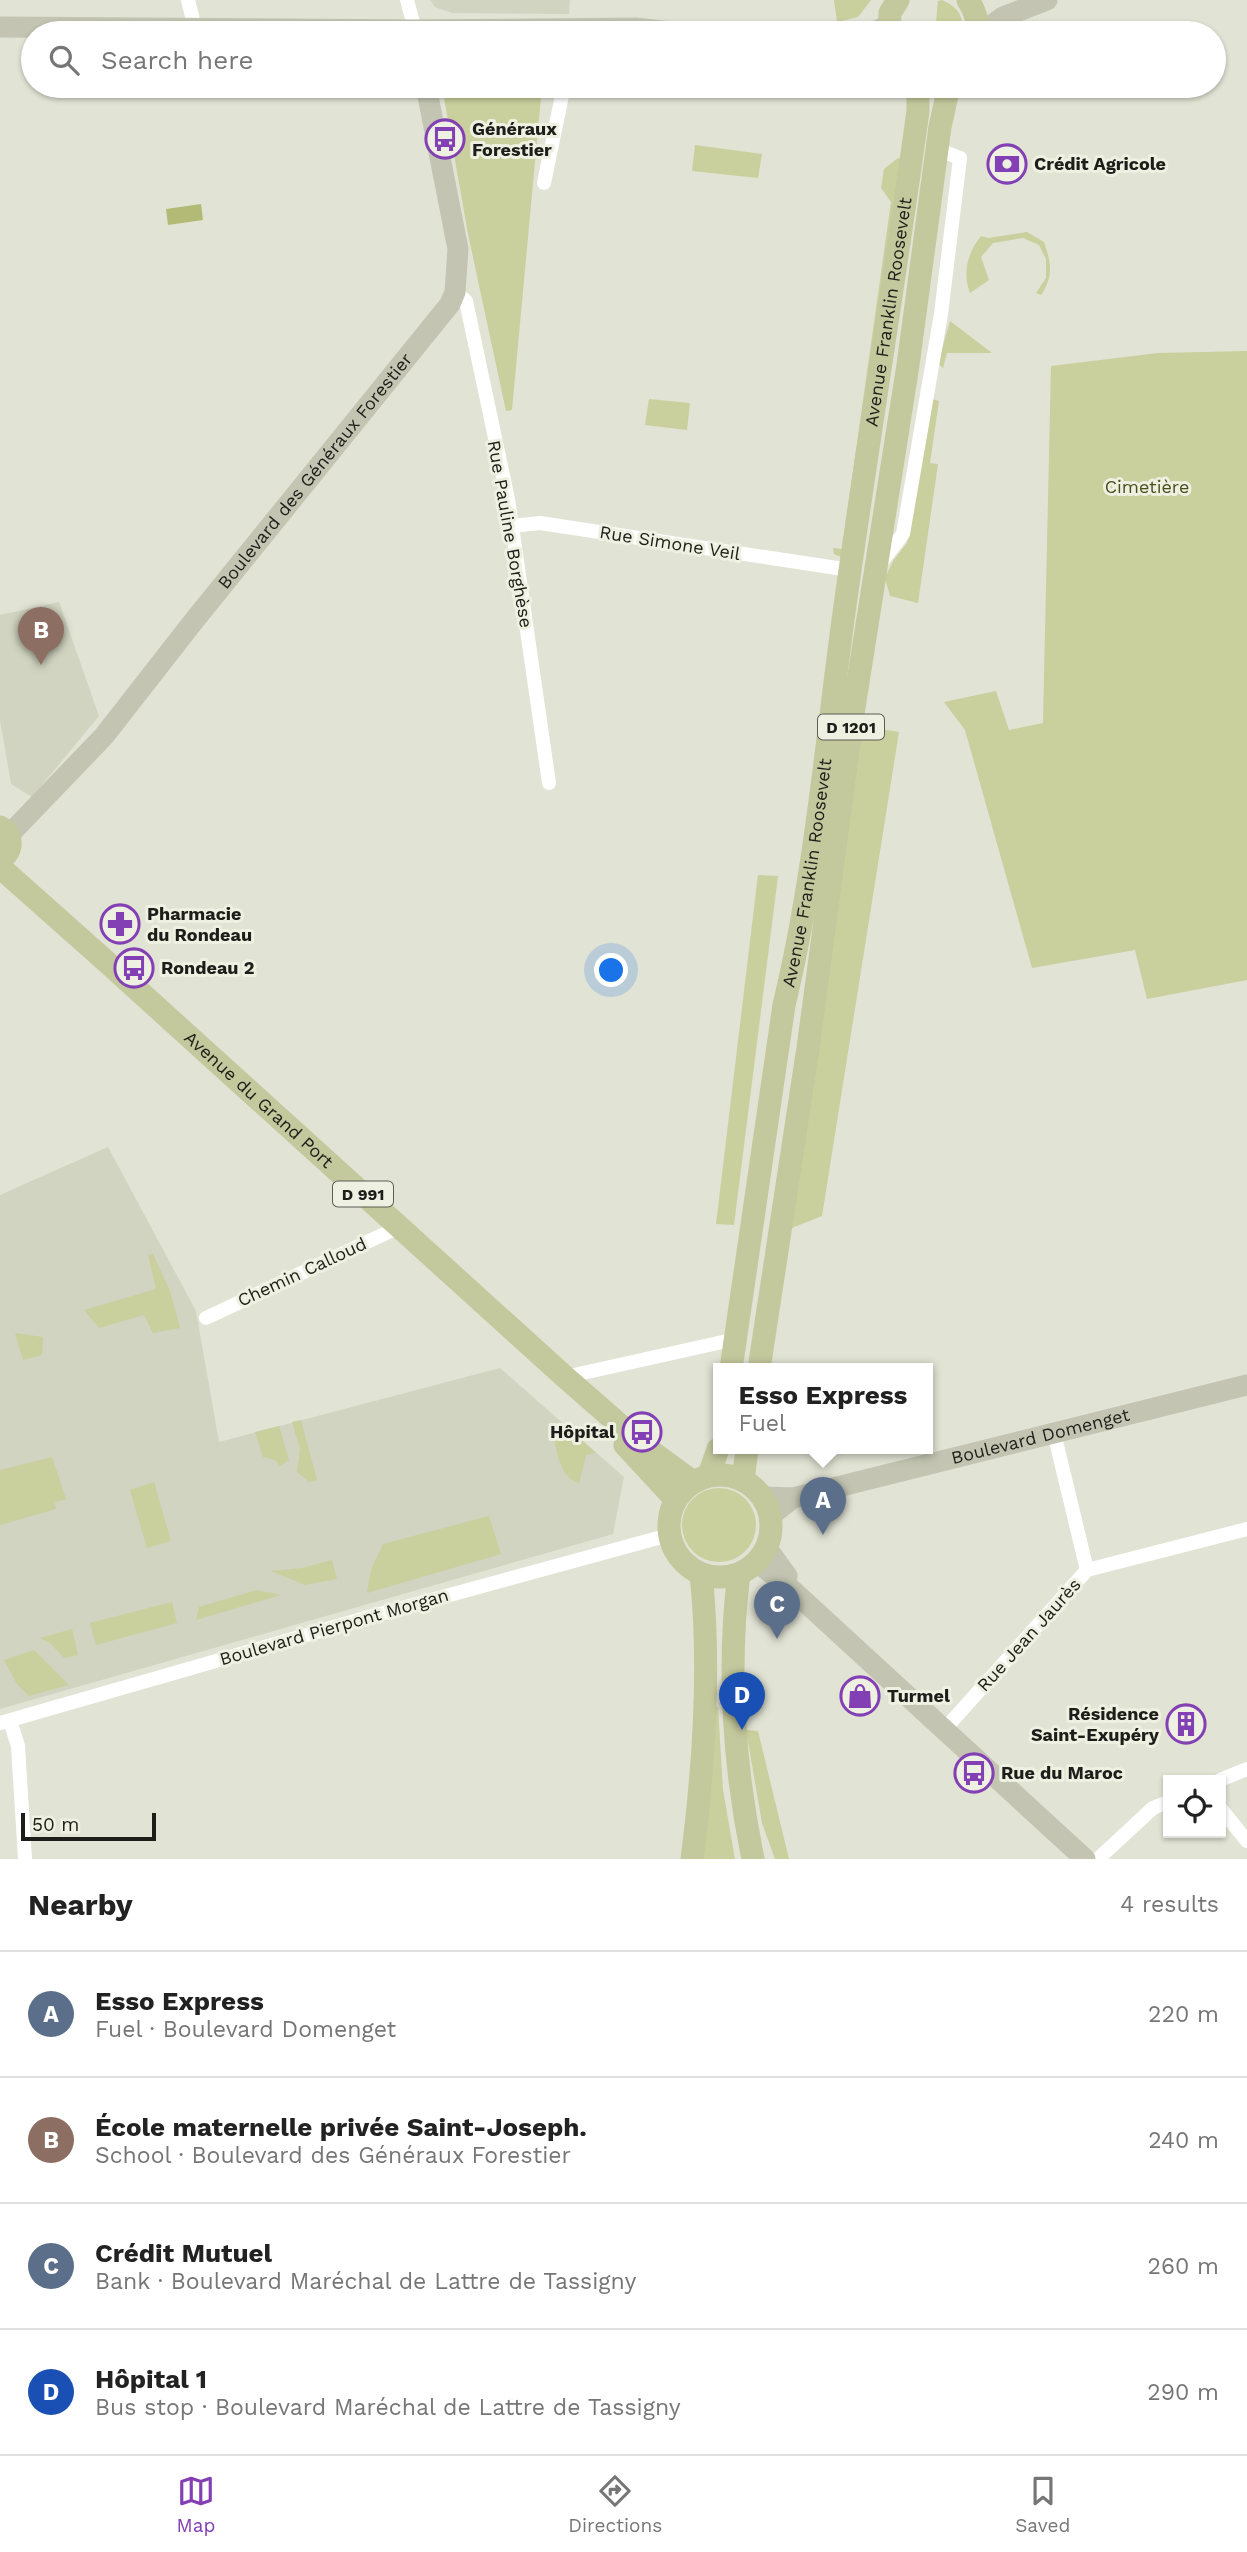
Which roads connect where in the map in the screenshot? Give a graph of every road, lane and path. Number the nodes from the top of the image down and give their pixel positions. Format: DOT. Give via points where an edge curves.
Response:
graph roads {
  1 [pos="188,0"];
  2 [pos="407,0"];
  3 [pos="898,0"];
  4 [pos="968,0"];
  5 [pos="1047,0"];
  6 [pos="193,21"];
  7 [pos="412,21"];
  8 [pos="887,21"];
  9 [pos="978,21"];
  10 [pos="998,21"];
  11 [pos="0,27"];
  12 [pos="21,27"];
  13 [pos="428,98"];
  14 [pos="562,98"];
  15 [pos="918,98"];
  16 [pos="947,98"];
  17 [pos="544,183"];
  18 [pos="456,292"];
  19 [pos="512,526"];
  20 [pos="839,569"];
  21 [pos="549,783"];
  22 [pos="3,849"];
  23 [pos="796,953"];
  24 [pos="399,1227"];
  25 [pos="206,1318"];
  26 [pos="736,1339"];
  27 [pos="732,1363"];
  28 [pos="739,1363"];
  29 [pos="760,1363"];
  30 [pos="565,1377"];
  31 [pos="1247,1385"];
  32 [pos="1054,1433"];
  33 [pos="716,1454"];
  34 [pos="722,1454"];
  35 [pos="746,1454"];
  36 [pos="707,1477"];
  37 [pos="743,1480"];
  38 [pos="675,1499"];
  39 [pos="767,1507"];
  40 [pos="1247,1529"];
  41 [pos="669,1535"];
  42 [pos="748,1565"];
  43 [pos="1087,1570"];
  44 [pos="701,1574"];
  45 [pos="5,1722"];
  46 [pos="944,1730"];
  47 [pos="1247,1769"];
  48 [pos="1226,1778"];
  49 [pos="1163,1804"];
  50 [pos="1226,1815"];
  51 [pos="1247,1841"];
  52 [pos="25,1859"];
  53 [pos="694,1859"];
  54 [pos="745,1859"];
  55 [pos="754,1859"];
  56 [pos="1085,1859"];
  57 [pos="1098,1859"];
  1 -- 6 [label="street"];
  2 -- 7 [label="street"];
  3 -- 8 [label="main road"];
  4 -- 9 [label="main road"];
  5 -- 10 [label="street"];
  11 -- 12 [label="street"];
  13 -- 18 [label="street, Boulevard des Généraux Forestier" via="458,249"];
  14 -- 17 [label="street"];
  15 -- 20 [label="main road, Avenue Franklin Roosevelt / D 1201"];
  16 -- 29 [label="main road, Avenue Franklin Roosevelt / D 1201"];
  18 -- 19 [label="street, Rue Pauline Borghèse" via="466,301"];
  18 -- 22 [label="street, Boulevard des Généraux Forestier" via="438,321 104,736 34,808"];
  19 -- 20 [label="street, Rue Simone Veil" via="540,523"];
  19 -- 21 [label="street, Rue Pauline Borghèse"];
  20 -- 23 [label="main road, Avenue Franklin Roosevelt / D 1201"];
  22 -- 24 [label="main road, Avenue du Grand Port / D 991" via="110,964"];
  23 -- 26 [label="main road, Avenue Franklin Roosevelt / D 1201" via="784,1005"];
  23 -- 28 [label="main road"];
  24 -- 25 [label="street, Chemin Calloud"];
  24 -- 30 [label="main road, Avenue du Grand Port / D 991"];
  26 -- 27 [label="main road, Avenue Franklin Roosevelt / D 1201"];
  26 -- 30 [label="street"];
  30 -- 36 [label="main road, Avenue du Grand Port / D 991" via="644,1446"];
  30 -- 38 [label="main road, Avenue du Grand Port / D 991"];
  31 -- 32 [label="street, Boulevard Domenget"];
  32 -- 39 [label="street, Boulevard Domenget"];
  32 -- 43 [label="street"];
  33 -- 36 [label="main road"];
  34 -- 36 [label="main road"];
  35 -- 37 [label="main road"];
  36 -- 37 [label="main road"];
  36 -- 38 [label="main road"];
  37 -- 39 [label="main road"];
  38 -- 41 [label="main road"];
  39 -- 42 [label="main road" via="771,1526"];
  40 -- 43 [label="street, Rue Jean Jaurès"];
  41 -- 44 [label="main road" via="678,1556"];
  41 -- 45 [label="street, Boulevard Pierpont Morgan"];
  42 -- 44 [label="main road"];
  42 -- 46 [label="street" via="810,1606"];
  42 -- 54 [label="main road" via="727,1612 729,1763"];
  42 -- 55 [label="main road" via="734,1611 736,1758"];
  43 -- 46 [label="street, Rue Jean Jaurès"];
  44 -- 53 [label="main road" via="705,1614 703,1754"];
  45 -- 52 [label="street" via="18,1746"];
  46 -- 56 [label="street"];
  47 -- 48 [label="street"];
  49 -- 57 [label="street"];
  50 -- 51 [label="street"];
}
